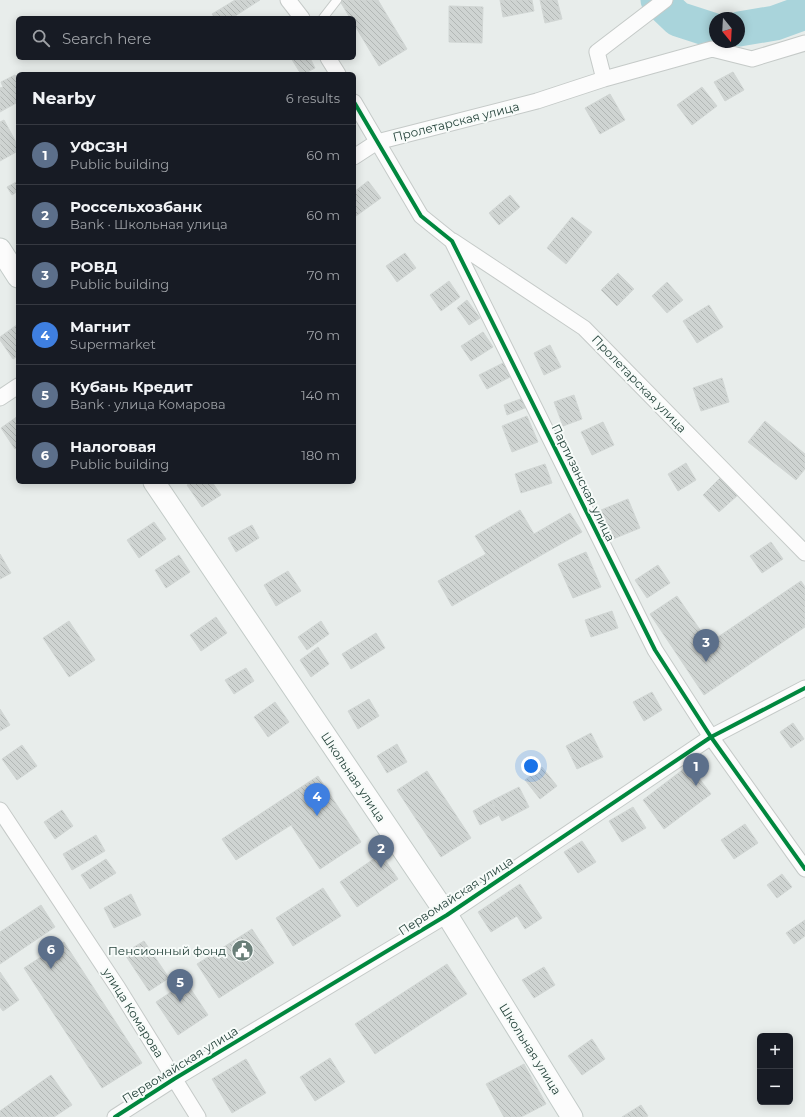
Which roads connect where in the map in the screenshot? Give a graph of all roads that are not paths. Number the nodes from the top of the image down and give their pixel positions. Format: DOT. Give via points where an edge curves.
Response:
graph roads {
  1 [pos="288,0"];
  2 [pos="337,0"];
  3 [pos="665,0"];
  4 [pos="300,16"];
  5 [pos="325,16"];
  6 [pos="805,43"];
  7 [pos="329,60"];
  8 [pos="337,72"];
  9 [pos="604,80"];
  10 [pos="356,105"];
  11 [pos="377,142"];
  12 [pos="356,156"];
  13 [pos="452,241"];
  14 [pos="0,249"];
  15 [pos="16,274"];
  16 [pos="16,387"];
  17 [pos="0,398"];
  18 [pos="155,484"];
  19 [pos="805,553"];
  20 [pos="805,688"];
  21 [pos="711,737"];
  22 [pos="0,810"];
  23 [pos="805,869"];
  24 [pos="447,915"];
  25 [pos="174,1079"];
  26 [pos="115,1117"];
  27 [pos="198,1117"];
  28 [pos="572,1117"];
  1 -- 4 [label="street"];
  2 -- 5 [label="lane"];
  3 -- 9 [label="street" via="597,52"];
  6 -- 9 [label="street, Пролетарская улица" via="752,59 712,49"];
  7 -- 8 [label="street"];
  9 -- 11 [label="street, Пролетарская улица" via="537,101"];
  10 -- 11 [label="street, Партизанская улица"];
  11 -- 12 [label="street, Пролетарская улица"];
  11 -- 13 [label="street, Партизанская улица" via="421,216"];
  13 -- 19 [label="street, Пролетарская улица" via="584,328"];
  13 -- 21 [label="street, Партизанская улица" via="654,650"];
  14 -- 15 [label="street"];
  16 -- 17 [label="street"];
  18 -- 24 [label="street, Школьная улица"];
  20 -- 21 [label="street, Первомайская улица"];
  21 -- 23 [label="street, Партизанская улица"];
  21 -- 24 [label="street, Первомайская улица"];
  22 -- 25 [label="street, улица Комарова" via="118,988"];
  24 -- 25 [label="street, Первомайская улица"];
  24 -- 28 [label="street, Школьная улица"];
  25 -- 26 [label="street, Первомайская улица"];
  25 -- 27 [label="street, улица Комарова"];
}
